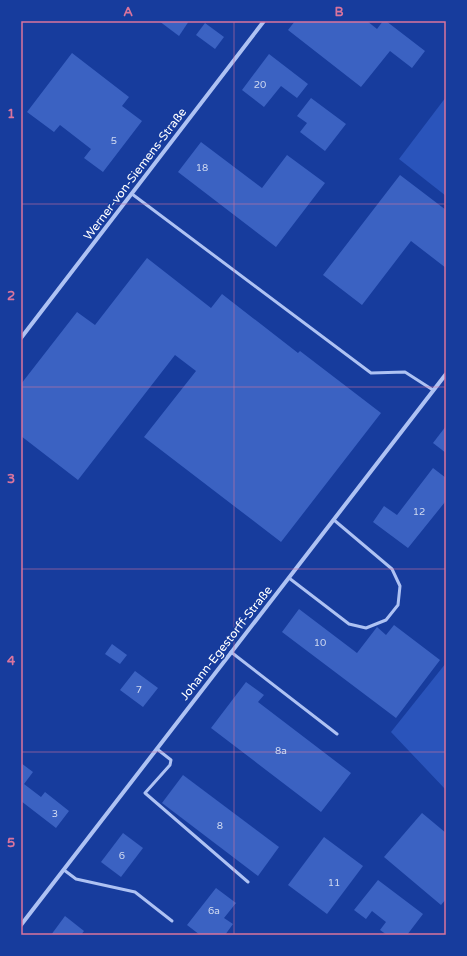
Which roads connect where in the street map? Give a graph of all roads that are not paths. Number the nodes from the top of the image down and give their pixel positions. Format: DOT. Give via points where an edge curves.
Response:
graph roads {
  1 [pos="264,21"];
  2 [pos="132,194"];
  3 [pos="21,338"];
  4 [pos="446,374"];
  5 [pos="433,390"];
  6 [pos="334,520"];
  7 [pos="289,578"];
  8 [pos="231,652"];
  9 [pos="337,734"];
  10 [pos="157,749"];
  11 [pos="64,870"];
  12 [pos="248,882"];
  13 [pos="172,921"];
  14 [pos="21,925"];
  1 -- 2 [label="street, Werner-von-Siemens-Straße"];
  2 -- 3 [label="street, Werner-von-Siemens-Straße"];
  2 -- 5 [label="lane" via="371,373 405,372"];
  4 -- 5 [label="street, Johann-Egestorff-Straße"];
  5 -- 6 [label="street, Johann-Egestorff-Straße"];
  6 -- 7 [label="street, Johann-Egestorff-Straße"];
  6 -- 7 [label="lane" via="392,569 400,586 398,605 386,620 366,628 349,624"];
  7 -- 8 [label="street, Johann-Egestorff-Straße"];
  8 -- 9 [label="lane"];
  8 -- 10 [label="street, Johann-Egestorff-Straße"];
  10 -- 11 [label="street, Johann-Egestorff-Straße"];
  10 -- 12 [label="lane" via="171,760 170,765 145,793"];
  11 -- 13 [label="lane" via="76,879 135,892"];
  11 -- 14 [label="street, Johann-Egestorff-Straße"];
}
